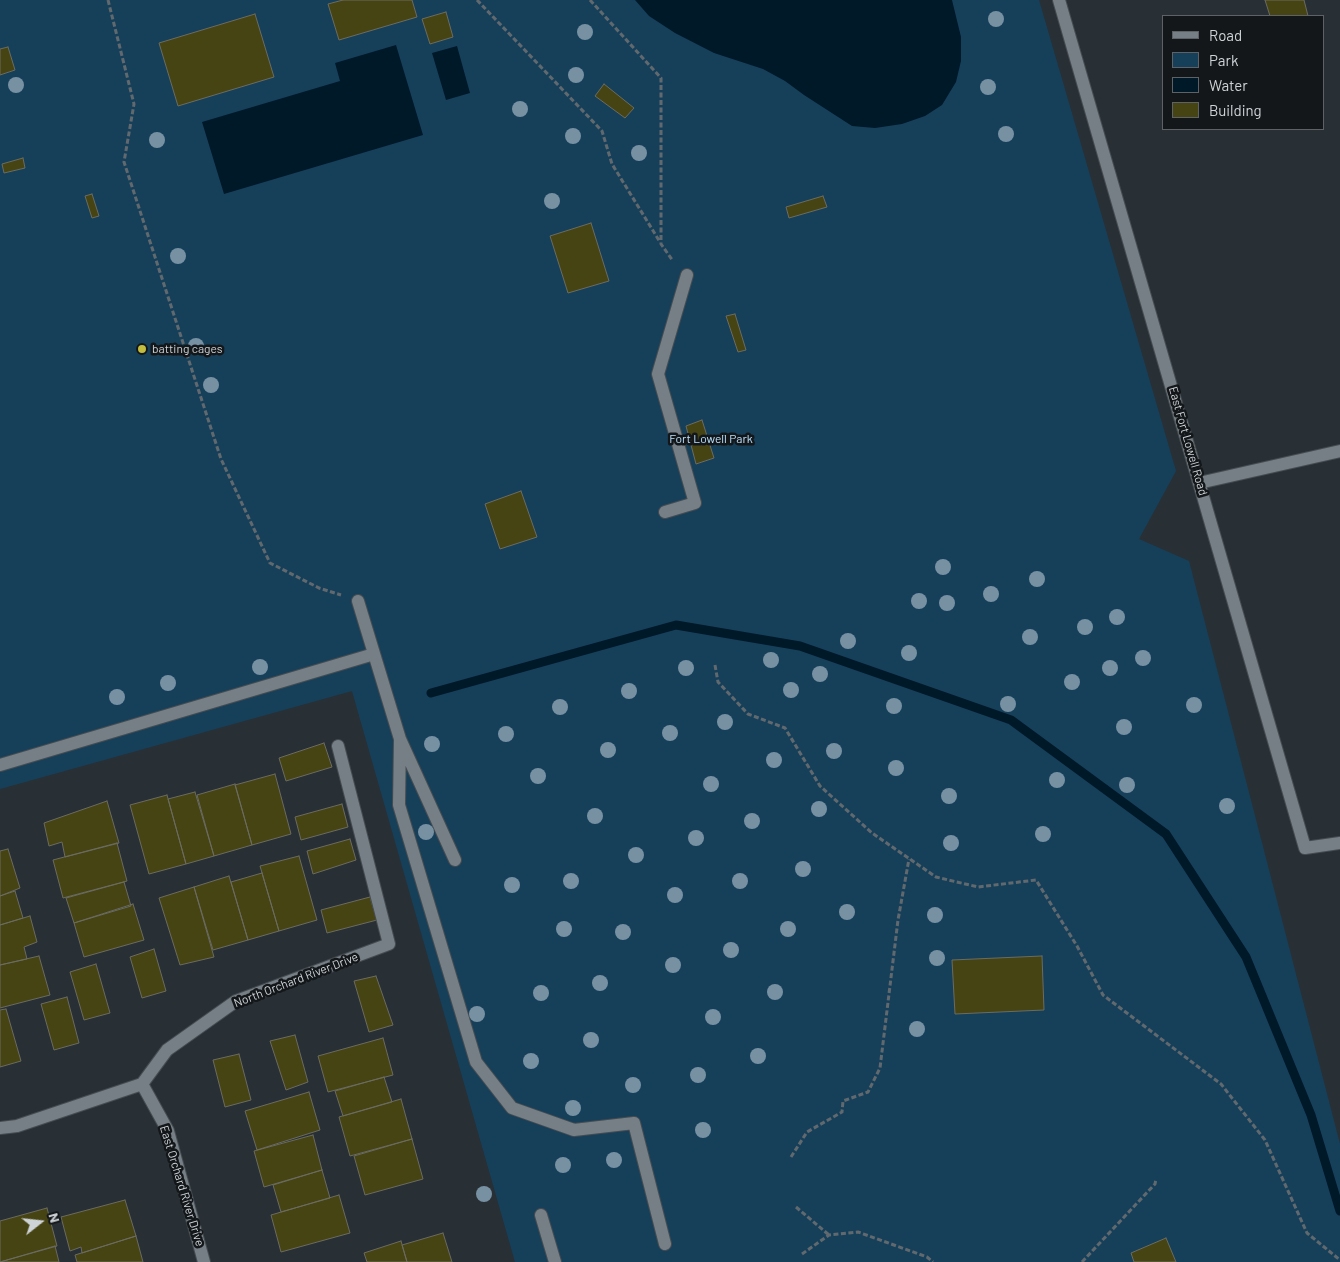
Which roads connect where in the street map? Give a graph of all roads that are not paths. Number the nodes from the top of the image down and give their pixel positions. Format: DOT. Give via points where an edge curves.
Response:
graph roads {
  1 [pos="1060,0"];
  2 [pos="687,275"];
  3 [pos="1340,451"];
  4 [pos="1199,483"];
  5 [pos="665,512"];
  6 [pos="358,601"];
  7 [pos="374,654"];
  8 [pos="400,739"];
  9 [pos="338,746"];
  10 [pos="0,765"];
  11 [pos="1340,843"];
  12 [pos="456,860"];
  13 [pos="142,1084"];
  14 [pos="0,1128"];
  15 [pos="541,1215"];
  16 [pos="665,1244"];
  17 [pos="204,1262"];
  18 [pos="555,1262"];
  1 -- 4 [label="street, East Fort Lowell Road"];
  2 -- 5 [label="street" via="658,374 695,503"];
  3 -- 4 [label="street"];
  4 -- 11 [label="street, East Fort Lowell Road" via="1305,848"];
  6 -- 7 [label="street"];
  7 -- 8 [label="street"];
  7 -- 10 [label="street"];
  8 -- 12 [label="street"];
  8 -- 16 [label="street" via="399,805 476,1062 512,1108 574,1130 634,1122"];
  9 -- 13 [label="street, North Orchard River Drive" via="389,944 236,1001 167,1050"];
  13 -- 14 [label="street" via="17,1126"];
  13 -- 17 [label="street, East Orchard River Drive" via="168,1130"];
  15 -- 18 [label="street"];
}
